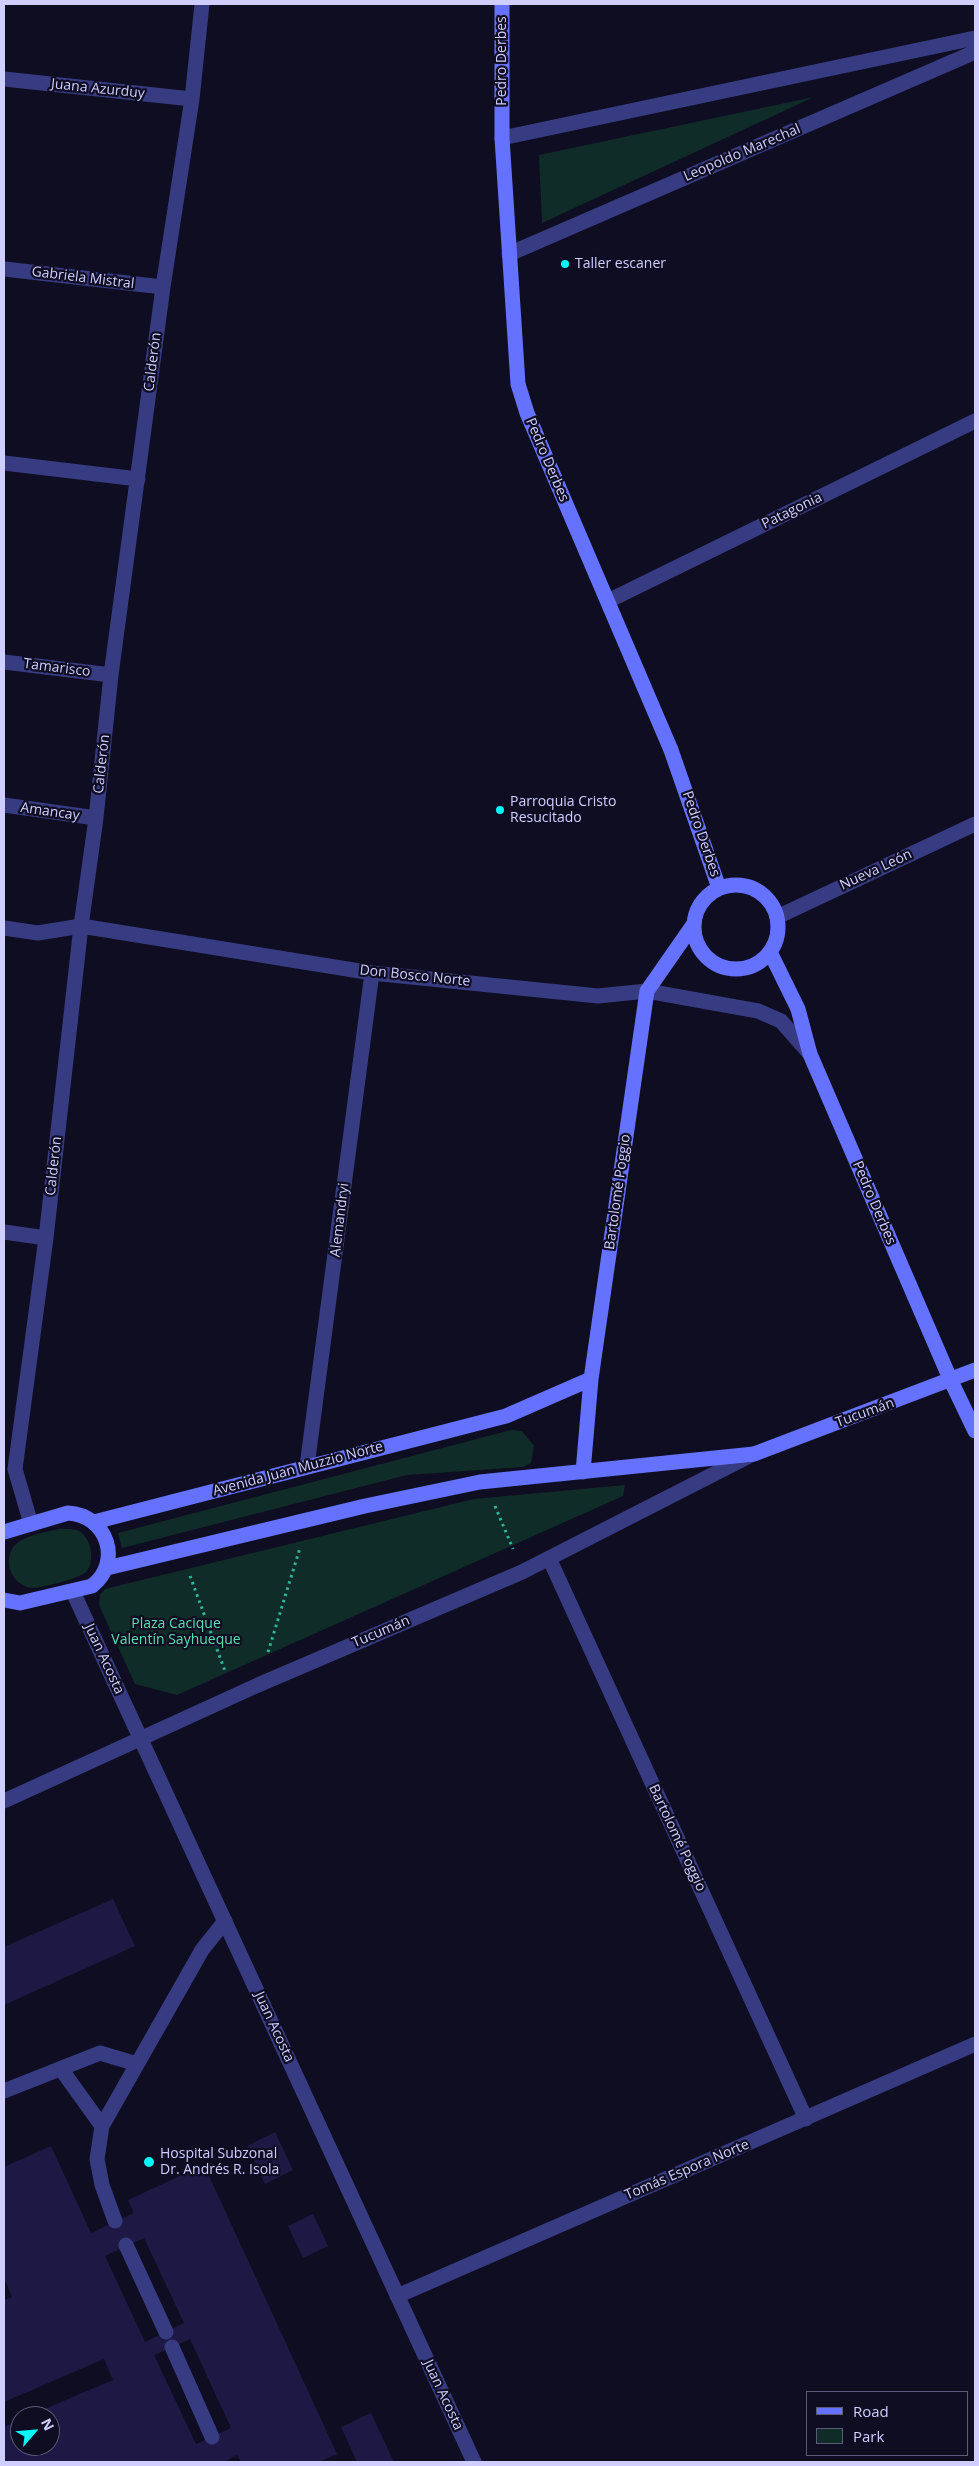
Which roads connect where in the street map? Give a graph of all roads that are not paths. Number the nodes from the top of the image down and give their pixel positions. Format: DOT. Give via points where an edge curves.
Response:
graph roads {
  1 [pos="202,4"];
  2 [pos="502,4"];
  3 [pos="975,38"];
  4 [pos="975,52"];
  5 [pos="4,80"];
  6 [pos="192,100"];
  7 [pos="502,138"];
  8 [pos="509,254"];
  9 [pos="4,269"];
  10 [pos="162,287"];
  11 [pos="975,421"];
  12 [pos="4,463"];
  13 [pos="138,479"];
  14 [pos="608,601"];
  15 [pos="4,662"];
  16 [pos="111,675"];
  17 [pos="4,805"];
  18 [pos="96,818"];
  19 [pos="975,824"];
  20 [pos="719,888"];
  21 [pos="777,917"];
  22 [pos="80,926"];
  23 [pos="693,926"];
  24 [pos="4,928"];
  25 [pos="770,952"];
  26 [pos="372,973"];
  27 [pos="648,991"];
  28 [pos="810,1054"];
  29 [pos="4,1232"];
  30 [pos="46,1238"];
  31 [pos="975,1370"];
  32 [pos="591,1379"];
  33 [pos="951,1381"];
  34 [pos="975,1431"];
  35 [pos="754,1454"];
  36 [pos="308,1466"];
  37 [pos="583,1472"];
  38 [pos="94,1522"];
  39 [pos="30,1524"];
  40 [pos="4,1532"];
  41 [pos="548,1558"];
  42 [pos="107,1568"];
  43 [pos="73,1592"];
  44 [pos="4,1600"];
  45 [pos="141,1739"];
  46 [pos="4,1801"];
  47 [pos="225,1921"];
  48 [pos="975,2044"];
  49 [pos="137,2064"];
  50 [pos="61,2069"];
  51 [pos="4,2091"];
  52 [pos="806,2119"];
  53 [pos="102,2126"];
  54 [pos="115,2221"];
  55 [pos="126,2245"];
  56 [pos="397,2296"];
  57 [pos="166,2332"];
  58 [pos="172,2346"];
  59 [pos="212,2437"];
  60 [pos="474,2462"];
  1 -- 6 [label="street, Calderón"];
  2 -- 7 [label="main road, Pedro Derbes"];
  3 -- 7 [label="street"];
  4 -- 8 [label="street, Leopoldo Marechal"];
  5 -- 6 [label="street, Juana Azurduy"];
  6 -- 10 [label="street, Calderón"];
  7 -- 8 [label="main road, Pedro Derbes"];
  8 -- 14 [label="main road, Pedro Derbes" via="518,384 527,413"];
  9 -- 10 [label="street, Gabriela Mistral"];
  10 -- 13 [label="street, Calderón"];
  11 -- 14 [label="street, Patagonia"];
  12 -- 13 [label="street"];
  13 -- 16 [label="street, Calderón"];
  14 -- 20 [label="main road, Pedro Derbes" via="671,750"];
  15 -- 16 [label="street, Tamarisco"];
  16 -- 18 [label="street, Calderón"];
  17 -- 18 [label="street, Amancay"];
  18 -- 22 [label="street, Calderón"];
  19 -- 21 [label="street, Nueva León"];
  20 -- 21 [label="main road" via="735,885 753,888 768,899"];
  20 -- 23 [label="main road" via="705,897"];
  21 -- 25 [label="main road" via="776,941"];
  22 -- 24 [label="street, Don Bosco Norte" via="38,933"];
  22 -- 26 [label="street, Don Bosco Norte"];
  22 -- 30 [label="street, Calderón"];
  23 -- 25 [label="main road" via="697,943 706,958 722,968 739,970 756,964"];
  23 -- 27 [label="main road, Bartolomé Poggio"];
  25 -- 28 [label="main road, Pedro Derbes" via="798,1009"];
  26 -- 27 [label="street, Don Bosco Norte" via="598,996"];
  26 -- 36 [label="street, Alemandryi"];
  27 -- 28 [label="street, Don Bosco Norte" via="758,1011 781,1021"];
  27 -- 32 [label="main road, Bartolomé Poggio"];
  28 -- 33 [label="main road, Pedro Derbes"];
  29 -- 30 [label="street"];
  30 -- 39 [label="street, Calderón" via="15,1469"];
  31 -- 33 [label="main road, Tucumán"];
  32 -- 36 [label="main road, Avenida Juan Muzzio Norte" via="506,1416"];
  32 -- 37 [label="main road, Bartolomé Poggio"];
  33 -- 34 [label="main road, Pedro Derbes"];
  33 -- 35 [label="main road, Tucumán"];
  35 -- 37 [label="main road, Tucumán"];
  35 -- 41 [label="street, Tucumán"];
  36 -- 38 [label="main road, Avenida Juan Muzzio Norte"];
  37 -- 42 [label="main road" via="485,1482 366,1506"];
  38 -- 39 [label="main road" via="68,1512"];
  38 -- 42 [label="main road" via="108,1540"];
  39 -- 40 [label="main road"];
  41 -- 45 [label="street, Tucumán"];
  41 -- 52 [label="street, Bartolomé Poggio"];
  42 -- 43 [label="main road" via="92,1586"];
  43 -- 44 [label="main road" via="20,1603"];
  43 -- 45 [label="street, Juan Acosta"];
  45 -- 46 [label="street, Tucumán"];
  45 -- 47 [label="street, Juan Acosta"];
  47 -- 49 [label="street" via="202,1950"];
  47 -- 56 [label="street, Juan Acosta"];
  48 -- 52 [label="street, Tomás Espora Norte"];
  49 -- 50 [label="street" via="100,2053"];
  49 -- 53 [label="street"];
  50 -- 51 [label="street"];
  50 -- 53 [label="street"];
  52 -- 56 [label="street, Tomás Espora Norte"];
  53 -- 54 [label="street" via="96,2160"];
  55 -- 57 [label="street"];
  56 -- 60 [label="street, Juan Acosta"];
  58 -- 59 [label="street"];
}
